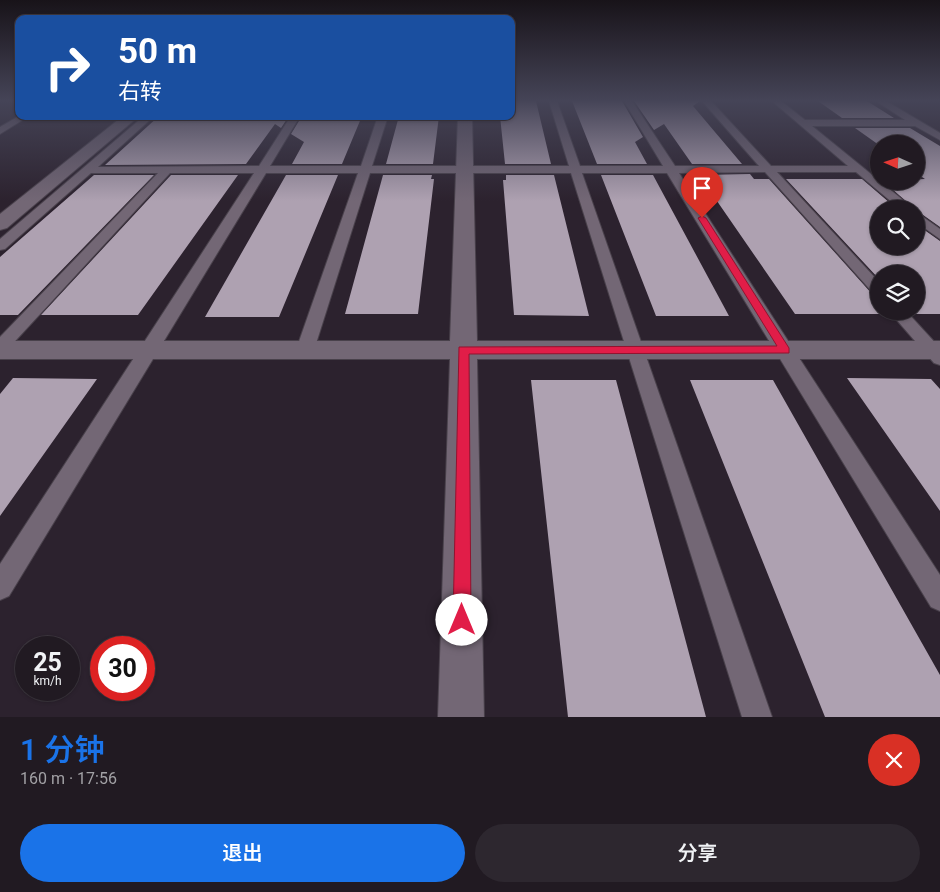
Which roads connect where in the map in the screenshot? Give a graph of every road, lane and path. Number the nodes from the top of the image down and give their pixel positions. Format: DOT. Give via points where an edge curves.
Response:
graph roads {
  1 [pos="109,134"];
  2 [pos="129,134"];
  3 [pos="284,134"];
  4 [pos="377,134"];
  5 [pos="464,134"];
  6 [pos="564,134"];
  7 [pos="649,134"];
  8 [pos="737,134"];
  9 [pos="816,134"];
  10 [pos="464,169"];
  11 [pos="576,169"];
  12 [pos="671,169"];
  13 [pos="768,169"];
  14 [pos="859,169"];
  15 [pos="88,170"];
  16 [pos="167,170"];
  17 [pos="262,170"];
  18 [pos="365,170"];
  19 [pos="897,200"];
  20 [pos="925,223"];
  21 [pos="0,224"];
  22 [pos="940,235"];
  23 [pos="0,246"];
  24 [pos="870,281"];
  25 [pos="906,320"];
  26 [pos="0,348"];
  27 [pos="149,350"];
  28 [pos="305,350"];
  29 [pos="463,350"];
  30 [pos="636,350"];
  31 [pos="785,350"];
  32 [pos="938,353"];
  33 [pos="0,587"];
  34 [pos="940,598"];
  35 [pos="462,717"];
  36 [pos="757,717"];
  1 -- 21 [label="street"];
  2 -- 15 [label="lane"];
  3 -- 17 [label="lane"];
  4 -- 18 [label="lane"];
  5 -- 10 [label="street"];
  6 -- 11 [label="lane"];
  7 -- 12 [label="lane"];
  8 -- 13 [label="lane"];
  9 -- 14 [label="lane"];
  10 -- 11 [label="lane"];
  10 -- 18 [label="lane"];
  10 -- 29 [label="street"];
  11 -- 12 [label="lane"];
  11 -- 30 [label="lane"];
  12 -- 13 [label="lane"];
  12 -- 31 [label="lane"];
  13 -- 14 [label="lane"];
  13 -- 24 [label="lane"];
  14 -- 19 [label="lane"];
  15 -- 16 [label="lane"];
  15 -- 23 [label="lane"];
  16 -- 17 [label="lane"];
  16 -- 26 [label="lane"];
  17 -- 18 [label="lane"];
  17 -- 27 [label="lane"];
  18 -- 28 [label="lane"];
  20 -- 22 [label="lane"];
  25 -- 32 [label="lane"];
  26 -- 27 [label="street"];
  27 -- 28 [label="street"];
  27 -- 33 [label="lane"];
  28 -- 29 [label="street"];
  29 -- 30 [label="street"];
  29 -- 35 [label="street"];
  30 -- 31 [label="street"];
  30 -- 36 [label="lane"];
  31 -- 32 [label="street"];
  31 -- 34 [label="lane"];
}
